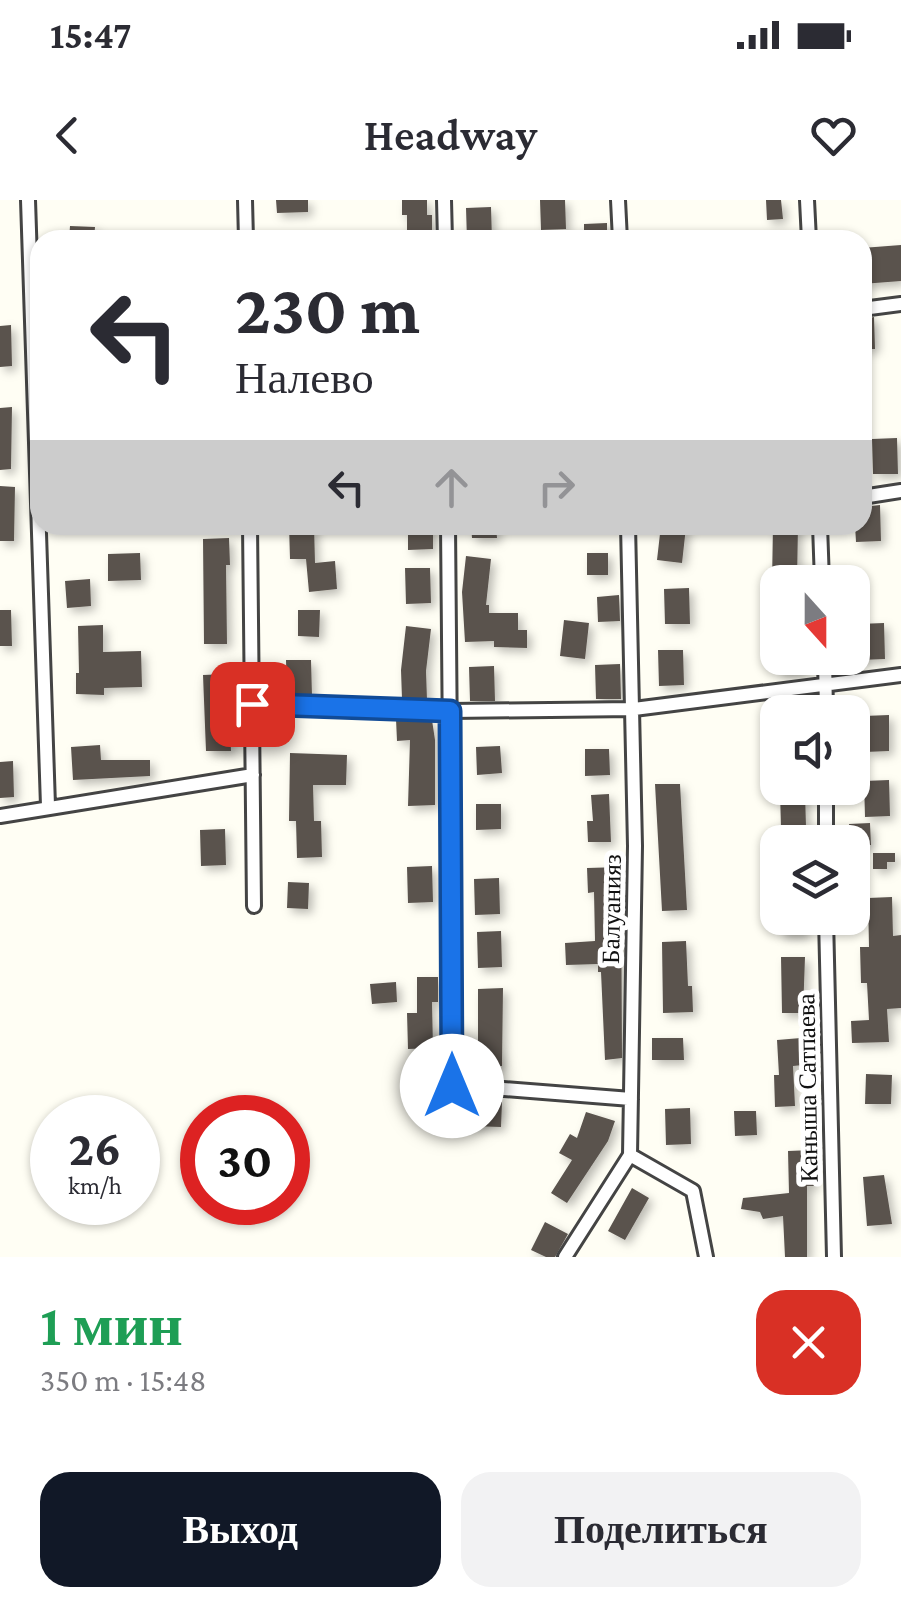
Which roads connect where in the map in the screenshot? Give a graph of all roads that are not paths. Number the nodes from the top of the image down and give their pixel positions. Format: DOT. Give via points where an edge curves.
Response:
graph roads {
  1 [pos="28,200"];
  2 [pos="245,200"];
  3 [pos="444,200"];
  4 [pos="618,200"];
  5 [pos="807,200"];
  6 [pos="246,230"];
  7 [pos="444,230"];
  8 [pos="620,230"];
  9 [pos="808,230"];
  10 [pos="30,261"];
  11 [pos="901,304"];
  12 [pos="872,308"];
  13 [pos="901,491"];
  14 [pos="872,495"];
  15 [pos="39,535"];
  16 [pos="250,535"];
  17 [pos="448,535"];
  18 [pos="628,535"];
  19 [pos="820,535"];
  20 [pos="821,565"];
  21 [pos="826,675"];
  22 [pos="901,675"];
  23 [pos="826,684"];
  24 [pos="826,695"];
  25 [pos="252,704"];
  26 [pos="634,708"];
  27 [pos="450,711"];
  28 [pos="253,775"];
  29 [pos="48,806"];
  30 [pos="0,816"];
  31 [pos="254,906"];
  32 [pos="826,935"];
  33 [pos="631,1099"];
  34 [pos="630,1154"];
  35 [pos="564,1257"];
  36 [pos="706,1257"];
  37 [pos="834,1257"];
  1 -- 10 [label="street"];
  2 -- 6 [label="street"];
  3 -- 7 [label="street"];
  4 -- 8 [label="street"];
  5 -- 9 [label="street"];
  11 -- 12 [label="street"];
  13 -- 14 [label="street"];
  15 -- 29 [label="street"];
  16 -- 25 [label="street"];
  17 -- 27 [label="street"];
  18 -- 26 [label="street, Балуанияз"];
  19 -- 20 [label="street"];
  21 -- 23 [label="street"];
  22 -- 23 [label="street"];
  23 -- 24 [label="street"];
  23 -- 26 [label="street"];
  25 -- 27 [label="street"];
  25 -- 28 [label="street"];
  26 -- 27 [label="street"];
  26 -- 33 [label="street, Балуанияз"];
  27 -- 33 [label="street" via="452,1086"];
  28 -- 29 [label="street"];
  28 -- 31 [label="street"];
  29 -- 30 [label="street"];
  32 -- 37 [label="street, Каныша Сатпаева"];
  33 -- 34 [label="street, Балуанияз"];
  34 -- 35 [label="street"];
  34 -- 36 [label="street" via="694,1191"];
}
